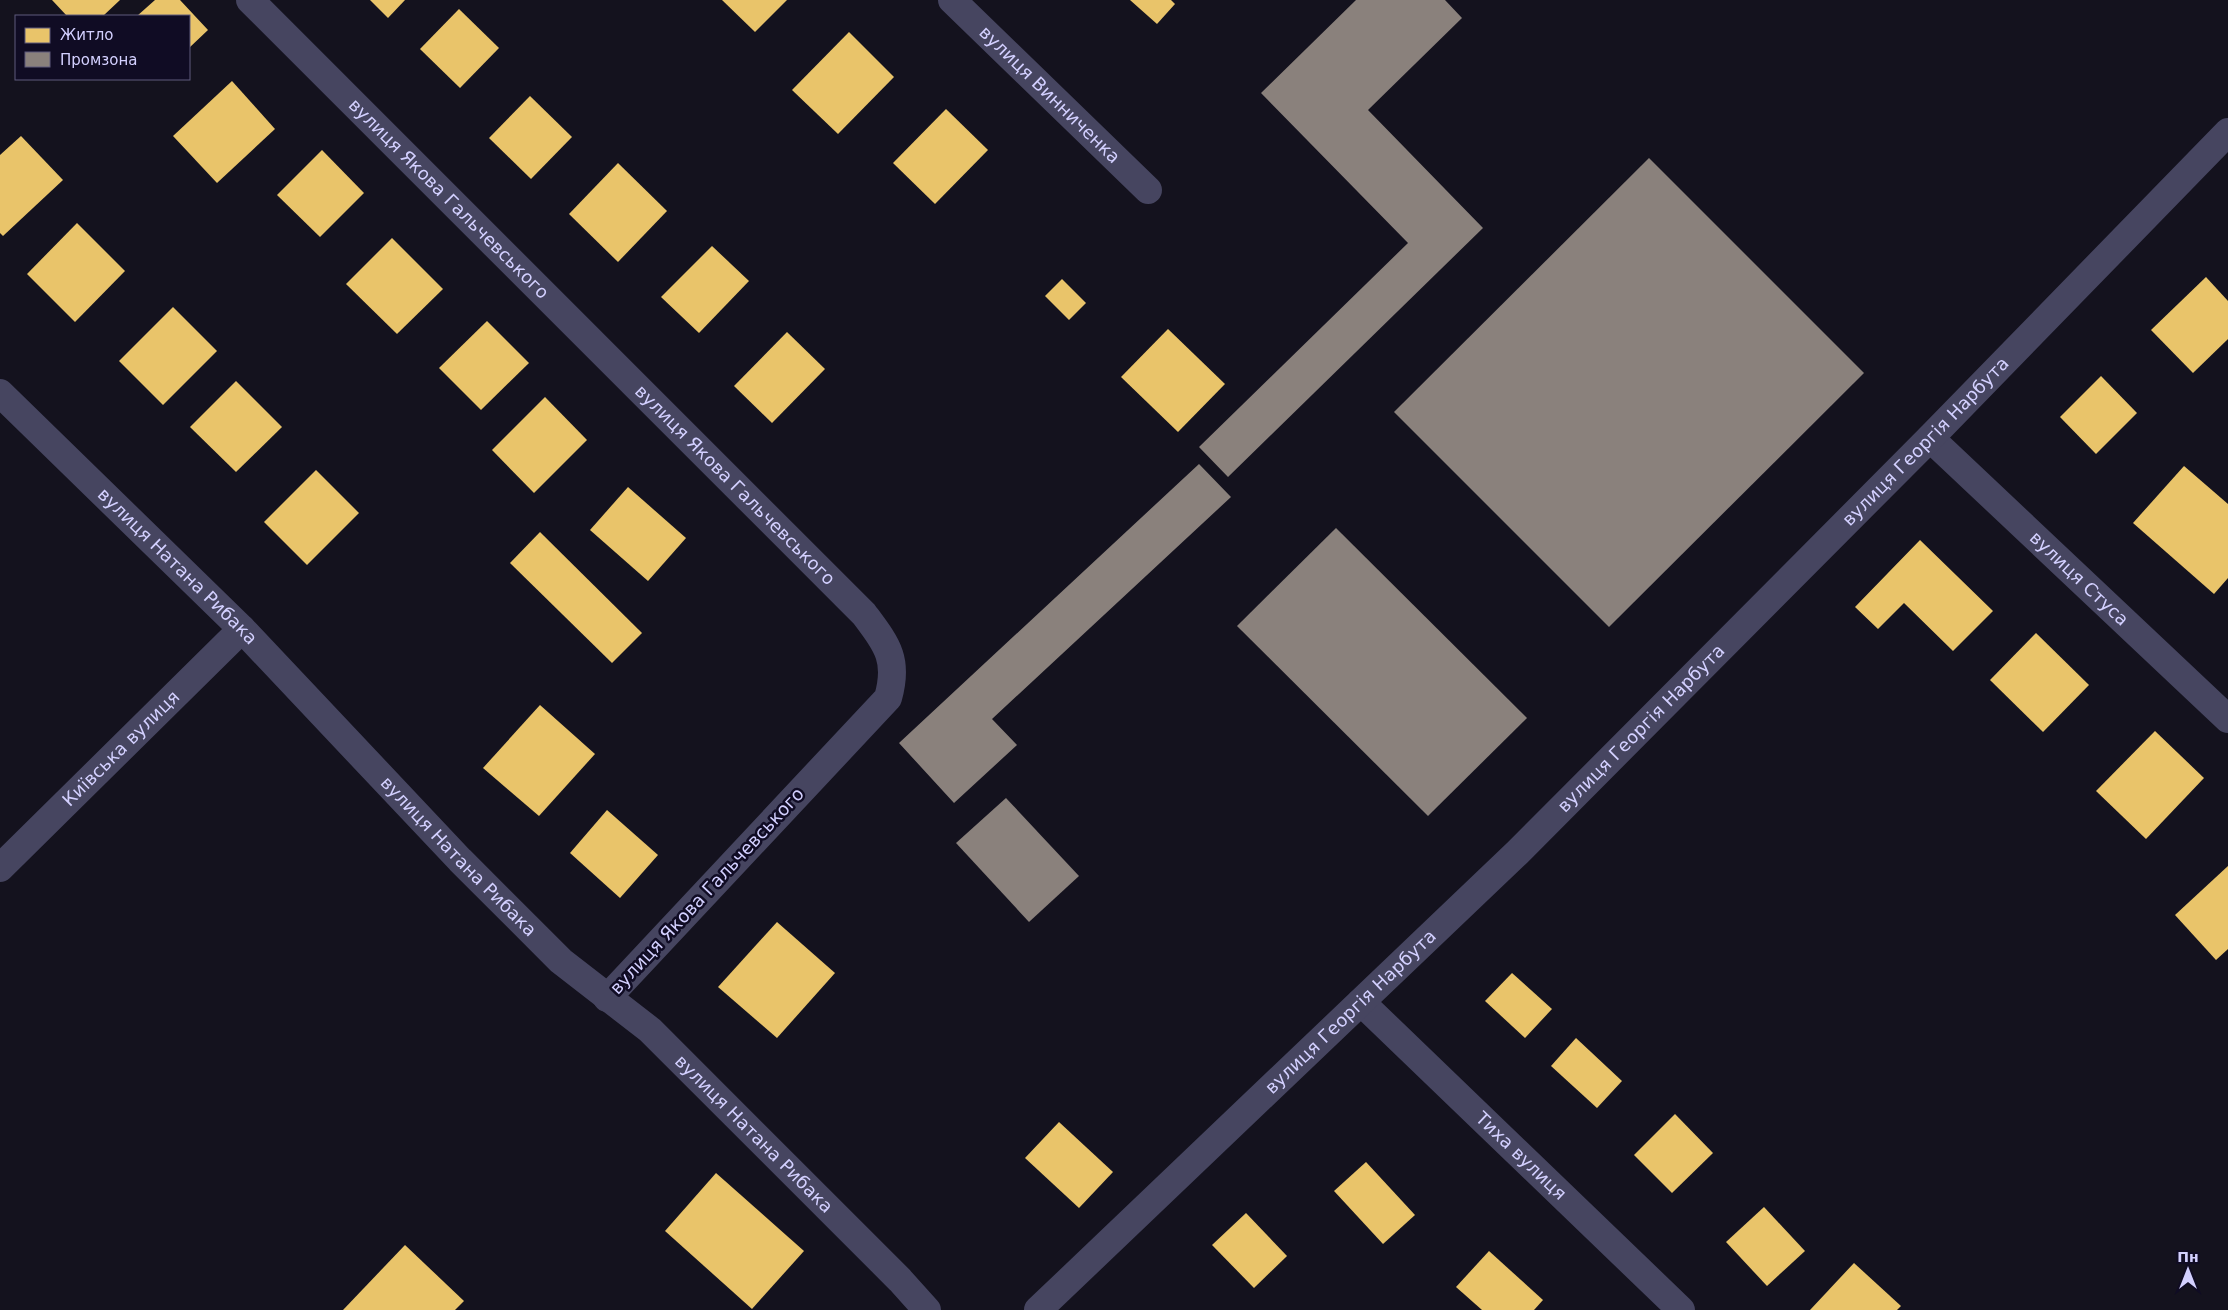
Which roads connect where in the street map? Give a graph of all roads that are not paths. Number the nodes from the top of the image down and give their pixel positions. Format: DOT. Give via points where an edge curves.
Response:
graph roads {
  1 [pos="250,0"];
  2 [pos="952,0"];
  3 [pos="2228,132"];
  4 [pos="1148,190"];
  5 [pos="0,393"];
  6 [pos="1930,438"];
  7 [pos="242,629"];
  8 [pos="2228,719"];
  9 [pos="0,868"];
  10 [pos="607,998"];
  11 [pos="1360,1002"];
  12 [pos="928,1310"];
  13 [pos="1038,1310"];
  14 [pos="1681,1310"];
  1 -- 10 [label="street, вулиця Якова Гальчевського" via="864,614 891,656 894,677 888,698"];
  2 -- 4 [label="street, вулиця Винниченка"];
  3 -- 6 [label="street, вулиця Георгія Нарбута"];
  5 -- 7 [label="street, вулиця Натана Рибака"];
  6 -- 8 [label="street, вулиця Стуса"];
  6 -- 11 [label="street, вулиця Георгія Нарбута" via="1518,852"];
  7 -- 9 [label="street, Київська вулиця"];
  7 -- 10 [label="street, вулиця Натана Рибака" via="460,860 561,961"];
  10 -- 12 [label="street, вулиця Натана Рибака" via="650,1030"];
  11 -- 13 [label="street, вулиця Георгія Нарбута"];
  11 -- 14 [label="street, Тиха вулиця"];
}
